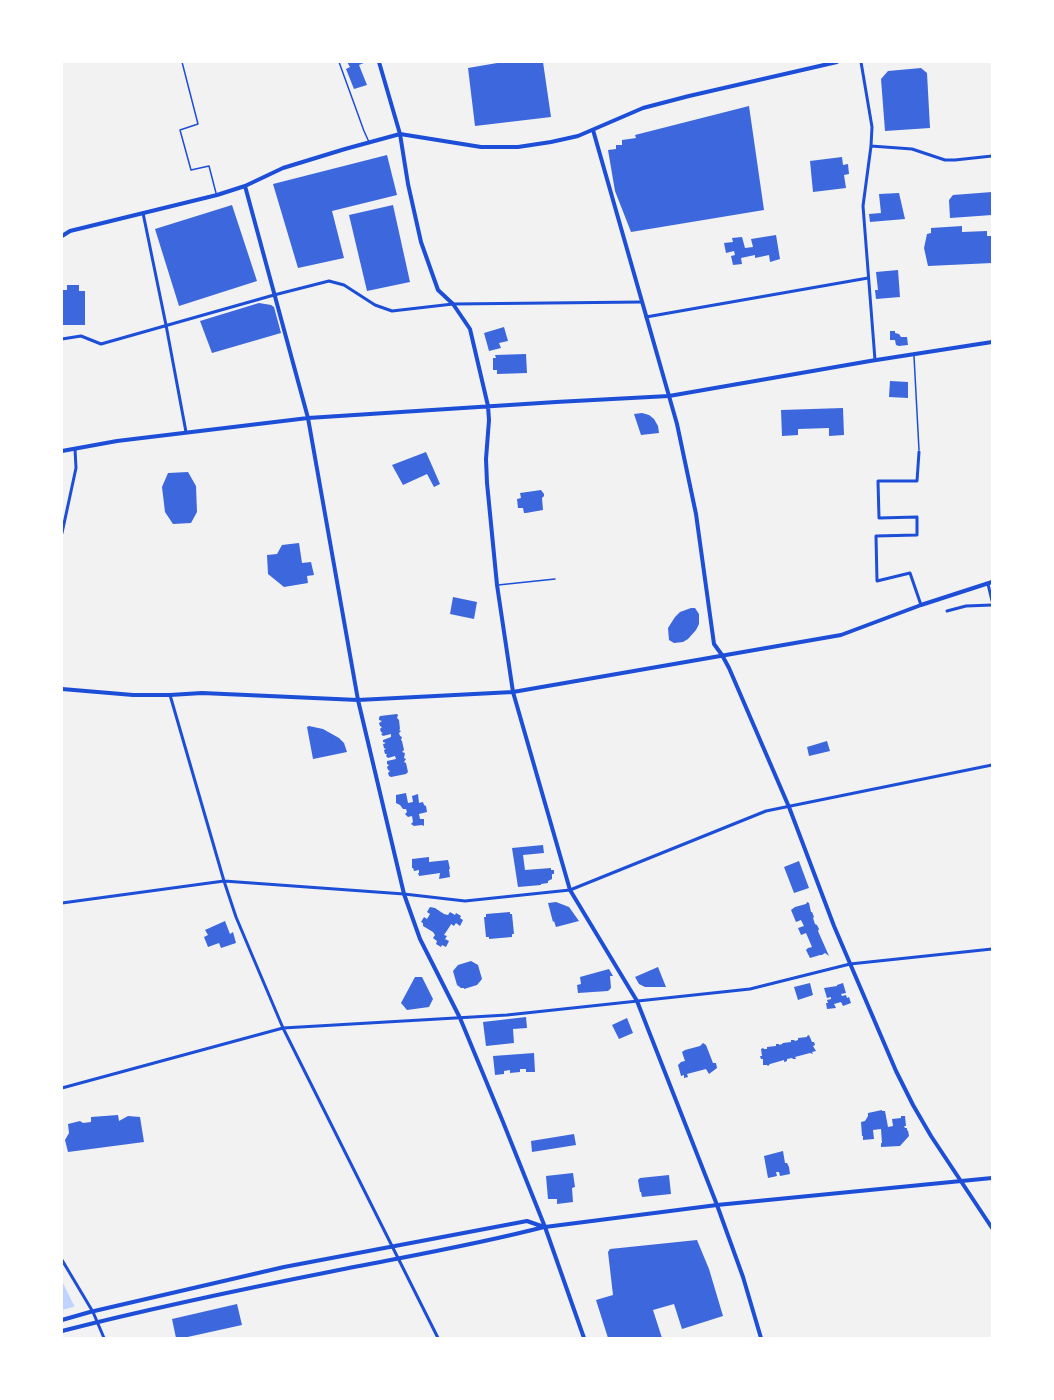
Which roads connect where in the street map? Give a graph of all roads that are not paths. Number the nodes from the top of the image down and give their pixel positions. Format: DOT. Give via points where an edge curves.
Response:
graph roads {
  1 [pos="182,62"];
  2 [pos="339,62"];
  3 [pos="379,62"];
  4 [pos="837,62"];
  5 [pos="861,62"];
  6 [pos="593,130"];
  7 [pos="400,134"];
  8 [pos="369,142"];
  9 [pos="871,146"];
  10 [pos="993,156"];
  11 [pos="245,186"];
  12 [pos="217,195"];
  13 [pos="143,213"];
  14 [pos="62,236"];
  15 [pos="868,278"];
  16 [pos="274,294"];
  17 [pos="642,302"];
  18 [pos="453,304"];
  19 [pos="646,317"];
  20 [pos="166,325"];
  21 [pos="62,339"];
  22 [pos="993,342"];
  23 [pos="914,355"];
  24 [pos="875,360"];
  25 [pos="669,396"];
  26 [pos="488,406"];
  27 [pos="308,418"];
  28 [pos="186,432"];
  29 [pos="75,449"];
  30 [pos="62,451"];
  31 [pos="919,452"];
  32 [pos="62,533"];
  33 [pos="555,579"];
  34 [pos="990,583"];
  35 [pos="497,585"];
  36 [pos="993,603"];
  37 [pos="921,605"];
  38 [pos="947,611"];
  39 [pos="722,655"];
  40 [pos="62,689"];
  41 [pos="513,692"];
  42 [pos="170,695"];
  43 [pos="358,700"];
  44 [pos="993,765"];
  45 [pos="789,807"];
  46 [pos="224,880"];
  47 [pos="570,890"];
  48 [pos="404,894"];
  49 [pos="62,903"];
  50 [pos="993,949"];
  51 [pos="850,964"];
  52 [pos="637,1001"];
  53 [pos="460,1018"];
  54 [pos="283,1028"];
  55 [pos="62,1088"];
  56 [pos="993,1178"];
  57 [pos="961,1180"];
  58 [pos="717,1205"];
  59 [pos="545,1227"];
  60 [pos="993,1228"];
  61 [pos="392,1246"];
  62 [pos="398,1258"];
  63 [pos="62,1260"];
  64 [pos="93,1312"];
  65 [pos="62,1320"];
  66 [pos="97,1322"];
  67 [pos="62,1331"];
  68 [pos="104,1338"];
  69 [pos="438,1338"];
  70 [pos="584,1338"];
  71 [pos="761,1338"];
  1 -- 12 [label="lane" via="198,124 180,130 191,170 209,166"];
  2 -- 8 [label="lane"];
  3 -- 7 [label="main road"];
  4 -- 6 [label="main road" via="643,108"];
  5 -- 9 [label="street" via="872,127"];
  6 -- 7 [label="main road" via="518,147 481,147"];
  6 -- 17 [label="main road"];
  7 -- 8 [label="main road"];
  7 -- 18 [label="main road" via="422,242 438,290"];
  8 -- 11 [label="main road" via="283,168"];
  9 -- 10 [label="street" via="912,149 945,160"];
  9 -- 15 [label="street" via="862,206"];
  11 -- 12 [label="main road"];
  11 -- 16 [label="main road"];
  12 -- 13 [label="main road"];
  13 -- 14 [label="main road"];
  13 -- 20 [label="street"];
  15 -- 19 [label="street"];
  15 -- 24 [label="street"];
  16 -- 18 [label="street" via="329,281 392,310"];
  16 -- 20 [label="street"];
  16 -- 27 [label="main road"];
  17 -- 18 [label="street"];
  17 -- 19 [label="main road"];
  18 -- 26 [label="main road" via="470,329"];
  19 -- 25 [label="main road"];
  20 -- 21 [label="street" via="101,344 81,336"];
  20 -- 28 [label="street"];
  22 -- 23 [label="main road"];
  23 -- 24 [label="main road"];
  23 -- 31 [label="lane"];
  24 -- 25 [label="main road"];
  25 -- 26 [label="main road"];
  25 -- 39 [label="main road" via="696,514 714,644"];
  26 -- 27 [label="main road"];
  26 -- 35 [label="main road" via="487,483"];
  27 -- 28 [label="main road"];
  27 -- 43 [label="main road"];
  28 -- 29 [label="main road"];
  29 -- 30 [label="main road"];
  29 -- 32 [label="street" via="76,468"];
  31 -- 37 [label="street" via="917,481 878,481 879,518 917,518 917,535 876,536 877,581 910,573"];
  33 -- 35 [label="lane"];
  34 -- 36 [label="street"];
  34 -- 37 [label="main road"];
  35 -- 41 [label="main road"];
  36 -- 38 [label="street"];
  37 -- 39 [label="main road" via="841,635"];
  39 -- 41 [label="main road"];
  39 -- 45 [label="main road"];
  40 -- 42 [label="main road"];
  41 -- 43 [label="main road"];
  41 -- 47 [label="main road"];
  42 -- 43 [label="main road"];
  42 -- 46 [label="street"];
  43 -- 48 [label="main road"];
  44 -- 45 [label="street"];
  45 -- 47 [label="street" via="766,811"];
  45 -- 51 [label="main road"];
  46 -- 48 [label="street"];
  46 -- 49 [label="street"];
  46 -- 54 [label="street"];
  47 -- 48 [label="street" via="472,901"];
  47 -- 52 [label="main road"];
  48 -- 53 [label="main road" via="420,939"];
  50 -- 51 [label="street"];
  51 -- 52 [label="street" via="750,989"];
  51 -- 57 [label="main road" via="896,1071"];
  52 -- 53 [label="street"];
  52 -- 58 [label="main road"];
  53 -- 54 [label="street"];
  53 -- 59 [label="main road"];
  54 -- 55 [label="street"];
  54 -- 61 [label="street"];
  56 -- 57 [label="main road"];
  57 -- 58 [label="main road"];
  57 -- 60 [label="main road"];
  58 -- 59 [label="main road"];
  58 -- 71 [label="main road"];
  59 -- 61 [label="main road" via="527,1221"];
  59 -- 62 [label="main road"];
  59 -- 70 [label="main road"];
  61 -- 62 [label="street"];
  61 -- 64 [label="main road"];
  62 -- 66 [label="main road"];
  62 -- 69 [label="street"];
  63 -- 64 [label="street"];
  64 -- 65 [label="main road"];
  64 -- 66 [label="street"];
  66 -- 67 [label="main road"];
  66 -- 68 [label="street"];
}
